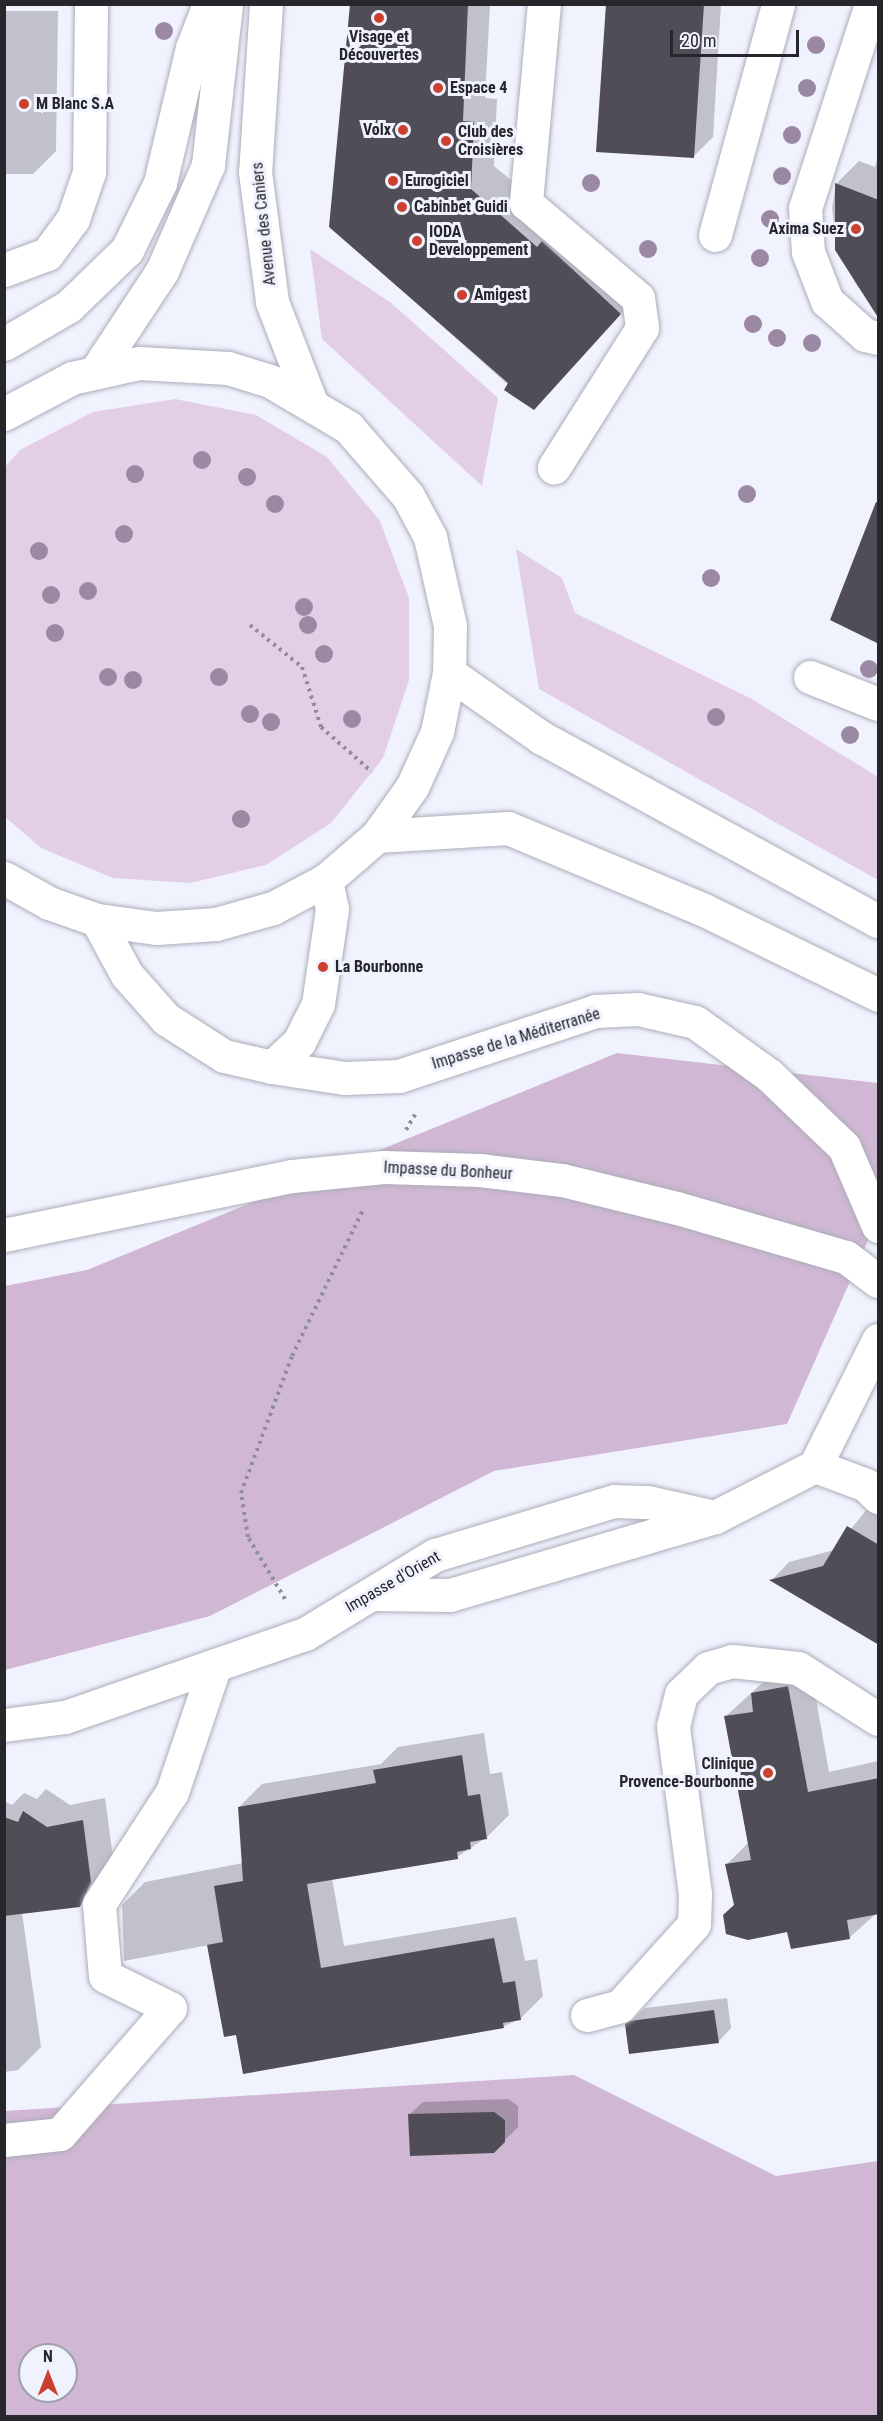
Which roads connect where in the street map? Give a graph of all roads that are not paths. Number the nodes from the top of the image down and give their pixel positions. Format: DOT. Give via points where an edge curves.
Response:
graph roads {
  1 [pos="91,4"];
  2 [pos="209,4"];
  3 [pos="226,4"];
  4 [pos="266,4"];
  5 [pos="544,4"];
  6 [pos="778,4"];
  7 [pos="872,4"];
  8 [pos="715,235"];
  9 [pos="4,270"];
  10 [pos="879,339"];
  11 [pos="4,344"];
  12 [pos="96,371"];
  13 [pos="310,400"];
  14 [pos="12,403"];
  15 [pos="554,467"];
  16 [pos="449,672"];
  17 [pos="810,678"];
  18 [pos="879,704"];
  19 [pos="377,836"];
  20 [pos="4,878"];
  21 [pos="326,880"];
  22 [pos="97,920"];
  23 [pos="879,921"];
  24 [pos="879,995"];
  25 [pos="272,1067"];
  26 [pos="879,1226"];
  27 [pos="4,1235"];
  28 [pos="879,1281"];
  29 [pos="879,1340"];
  30 [pos="815,1466"];
  31 [pos="879,1497"];
  32 [pos="715,1517"];
  33 [pos="371,1594"];
  34 [pos="215,1665"];
  35 [pos="879,1719"];
  36 [pos="4,1725"];
  37 [pos="587,2015"];
  38 [pos="4,2140"];
  1 -- 9 [label="main road" via="89,172 73,219 47,254"];
  2 -- 11 [label="main road" via="192,48 160,183 127,250 69,306"];
  3 -- 12 [label="main road" via="208,165 162,271"];
  4 -- 13 [label="main road, Avenue des Caniers" via="255,172 273,302"];
  5 -- 15 [label="main road" via="526,203 638,298 642,328"];
  6 -- 8 [label="main road"];
  7 -- 10 [label="main road" via="806,208 808,252 827,301 865,335"];
  12 -- 13 [label="main road" via="139,363 228,368"];
  12 -- 14 [label="main road"];
  13 -- 16 [label="main road" via="381,459 424,527 443,581"];
  16 -- 19 [label="main road" via="438,732 412,787"];
  16 -- 23 [label="main road" via="542,738"];
  17 -- 18 [label="main road"];
  19 -- 21 [label="main road"];
  19 -- 24 [label="main road" via="508,828 704,910"];
  20 -- 22 [label="main road" via="49,903"];
  21 -- 22 [label="main road" via="273,908 216,924 156,928"];
  21 -- 25 [label="main road" via="332,909 318,1005 298,1042"];
  22 -- 25 [label="main road, Impasse de la Méditerranée" via="127,975 166,1019 224,1056"];
  25 -- 26 [label="main road, Impasse de la Méditerranée" via="345,1078 399,1076 595,1011 638,1009 695,1022 769,1075 844,1147"];
  27 -- 28 [label="main road, Impasse du Bonheur" via="292,1176 384,1167 562,1180 846,1257"];
  29 -- 30 [label="main road"];
  30 -- 31 [label="main road" via="866,1485"];
  30 -- 32 [label="main road"];
  32 -- 33 [label="main road" via="450,1595"];
  32 -- 33 [label="main road, Impasse d'Orient" via="648,1502 614,1501 435,1555"];
  33 -- 34 [label="main road, Impasse d'Orient" via="305,1634"];
  34 -- 36 [label="main road, Impasse d'Orient" via="65,1717"];
  34 -- 38 [label="main road" via="171,1792 99,1904 105,1976 170,2008 60,2134"];
  35 -- 37 [label="main road" via="798,1668 732,1661 708,1668 681,1694 673,1726 695,1894 694,1924 620,2006"];
}
